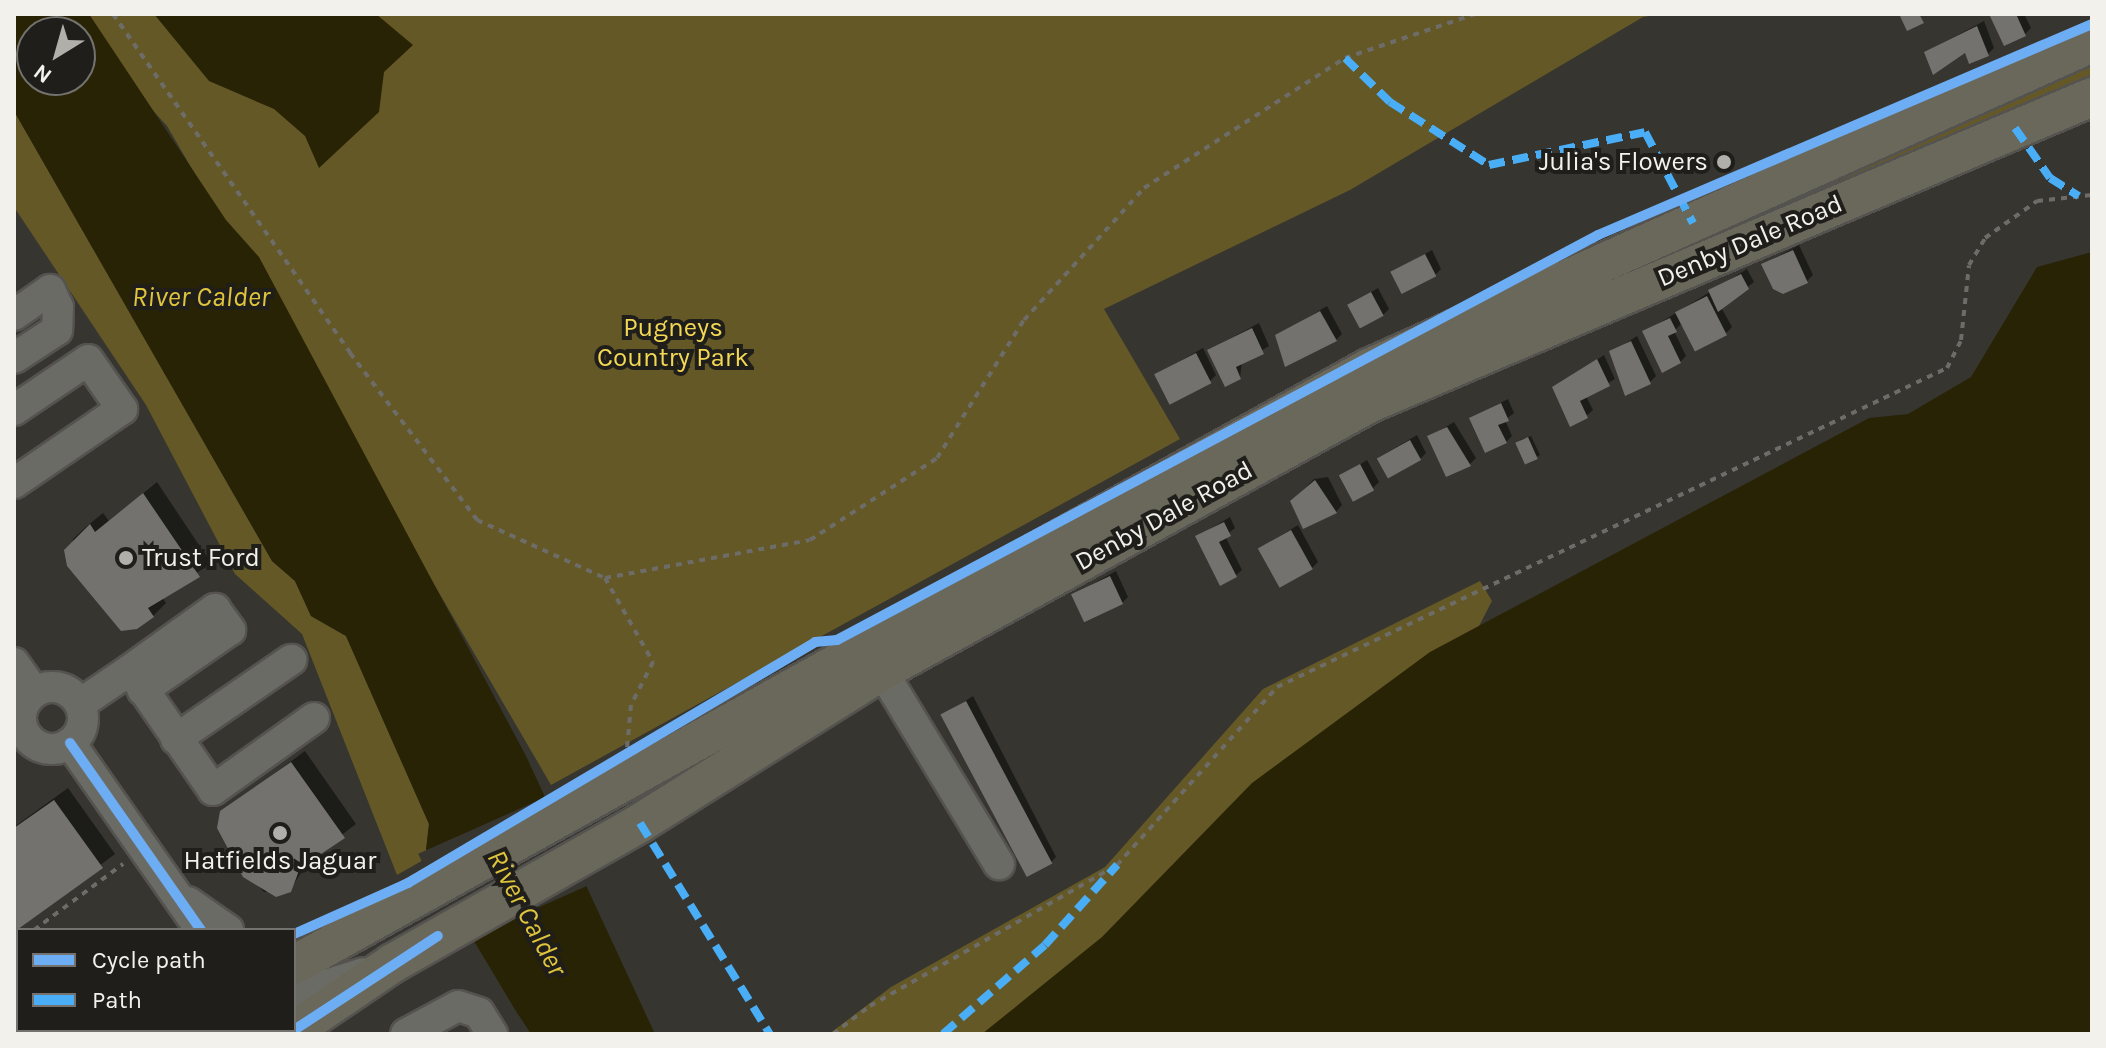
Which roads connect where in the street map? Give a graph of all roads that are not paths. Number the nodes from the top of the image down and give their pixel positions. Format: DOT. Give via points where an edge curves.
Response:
graph roads {
  1 [pos="2092,43"];
  2 [pos="2092,97"];
  3 [pos="14,315"];
  4 [pos="14,358"];
  5 [pos="14,410"];
  6 [pos="14,483"];
  7 [pos="291,660"];
  8 [pos="14,663"];
  9 [pos="882,671"];
  10 [pos="34,692"];
  11 [pos="80,704"];
  12 [pos="314,718"];
  13 [pos="20,739"];
  14 [pos="176,739"];
  15 [pos="70,743"];
  16 [pos="999,864"];
  17 [pos="176,894"];
  18 [pos="200,928"];
  19 [pos="225,928"];
  20 [pos="304,955"];
  21 [pos="393,963"];
  22 [pos="296,994"];
  23 [pos="296,1029"];
  24 [pos="406,1034"];
  25 [pos="492,1034"];
  1 -- 20 [label="main road, Denby Dale Road" via="1369,368"];
  2 -- 9 [label="main road, Denby Dale Road" via="1370,403"];
  3 -- 4 [label="street" via="50,290 58,307 57,330"];
  5 -- 6 [label="street" via="88,360 122,409"];
  7 -- 14 [label="street"];
  8 -- 10 [label="street"];
  9 -- 16 [label="street"];
  9 -- 21 [label="main road, Denby Dale Road" via="582,855"];
  10 -- 11 [label="street" via="65,689"];
  10 -- 13 [label="street" via="22,707"];
  11 -- 14 [label="street" via="136,680"];
  11 -- 15 [label="street" via="82,725"];
  12 -- 14 [label="street" via="213,790"];
  13 -- 15 [label="street" via="51,749"];
  15 -- 17 [label="street"];
  17 -- 18 [label="street"];
  17 -- 19 [label="street"];
  21 -- 22 [label="street"];
  21 -- 23 [label="main road, Denby Dale Road"];
  24 -- 25 [label="street" via="458,1006 479,1013"];
}
